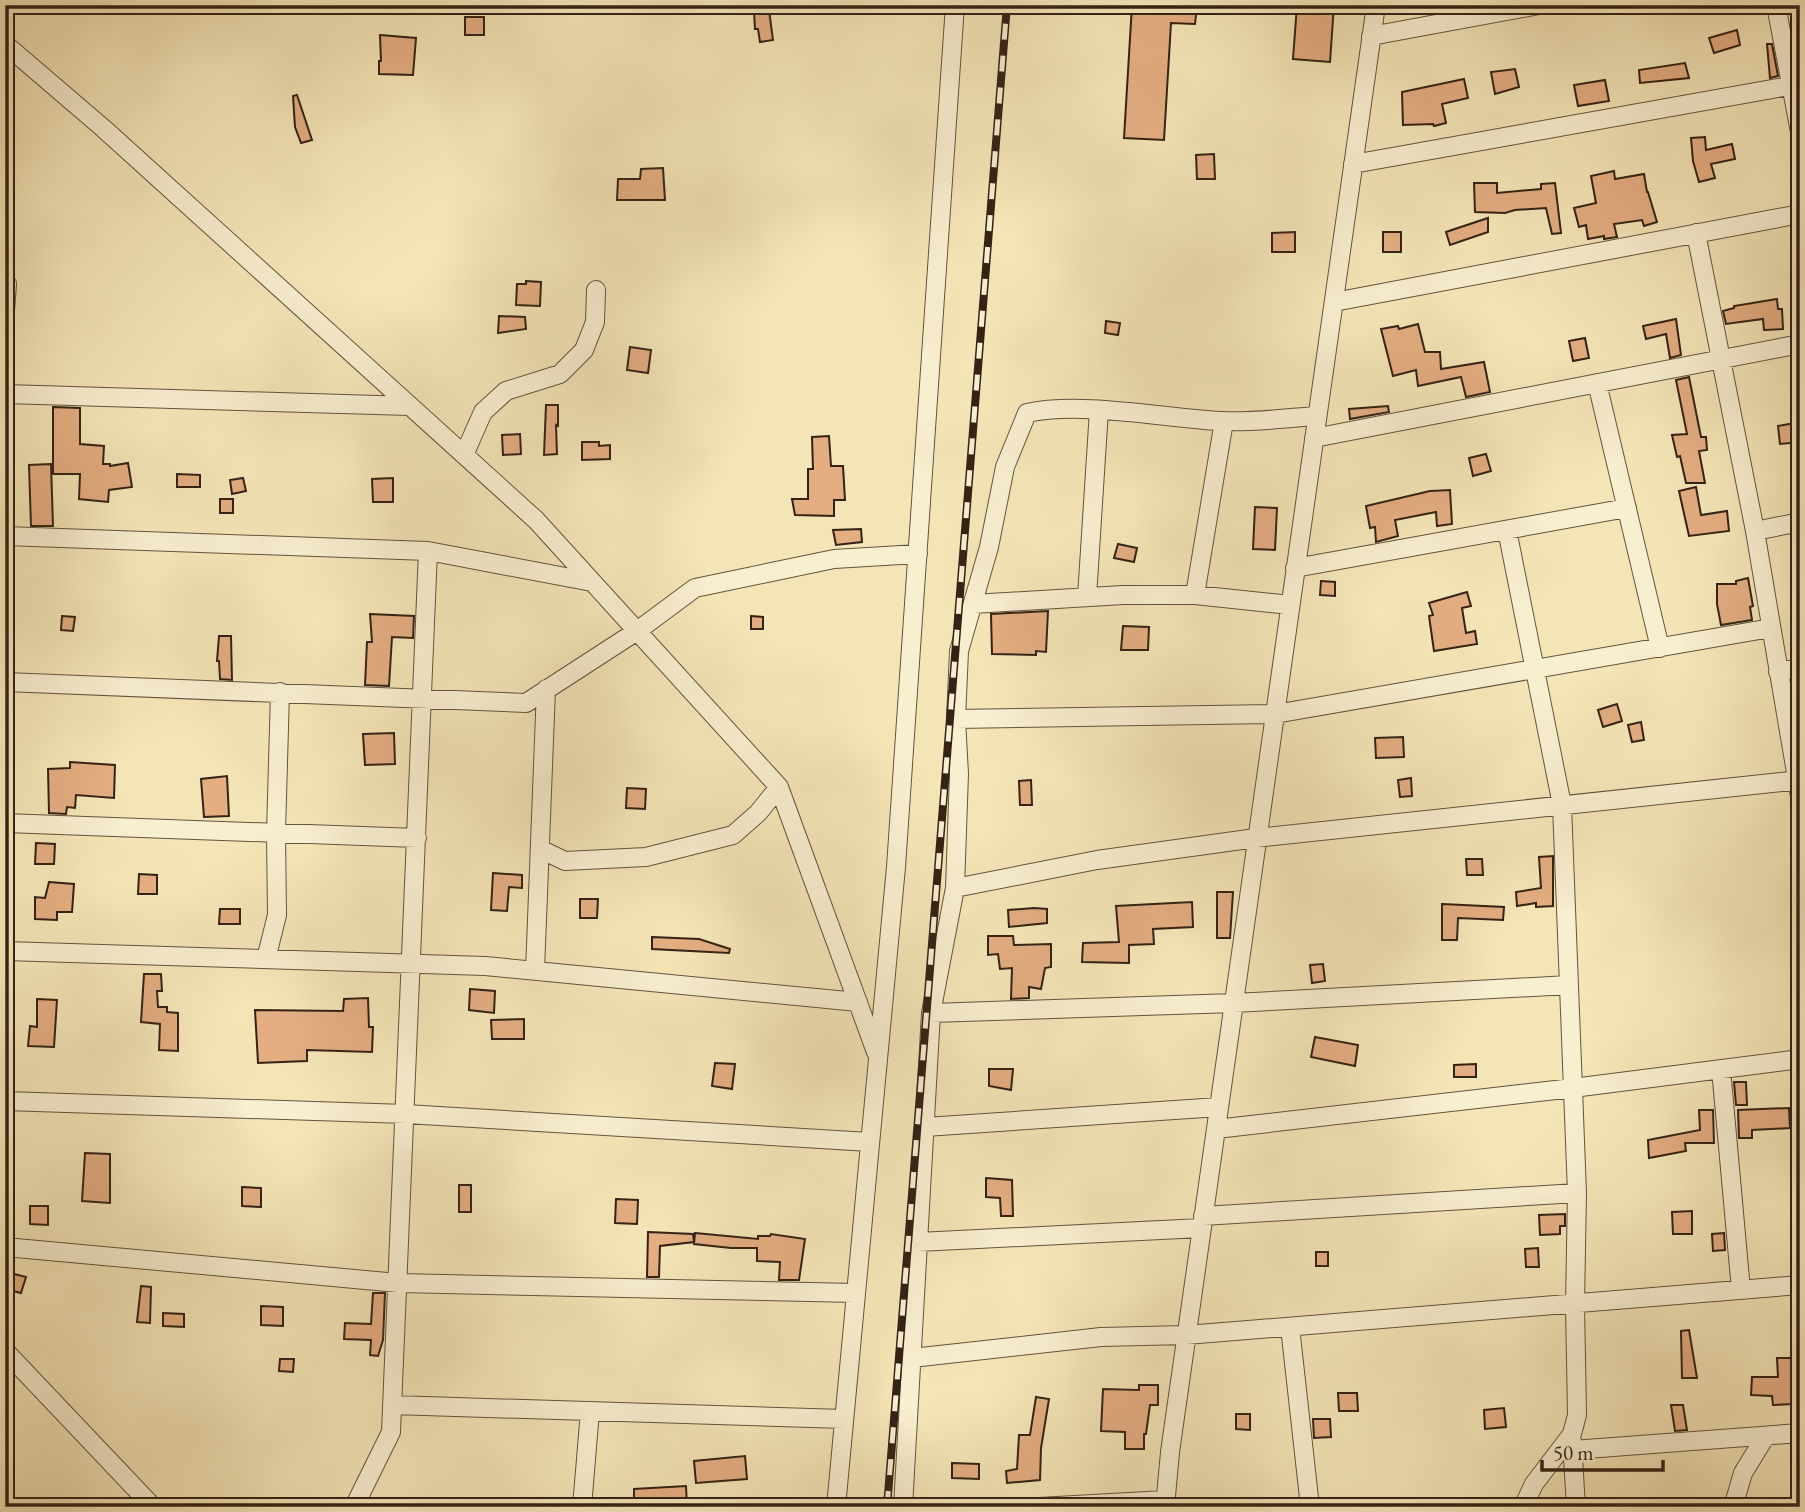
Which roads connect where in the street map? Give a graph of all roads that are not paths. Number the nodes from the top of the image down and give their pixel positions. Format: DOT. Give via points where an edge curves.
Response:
graph roads {
  1 [pos="956,5"];
  2 [pos="1376,5"];
  3 [pos="1539,5"];
  4 [pos="1776,5"];
  5 [pos="1371,36"];
  6 [pos="5,44"];
  7 [pos="1795,85"];
  8 [pos="1800,132"];
  9 [pos="1353,164"];
  10 [pos="1800,214"];
  11 [pos="1696,233"];
  12 [pos="6,284"];
  13 [pos="596,290"];
  14 [pos="1334,302"];
  15 [pos="5,311"];
  16 [pos="1800,344"];
  17 [pos="1721,359"];
  18 [pos="1597,383"];
  19 [pos="5,394"];
  20 [pos="410,406"];
  21 [pos="1099,410"];
  22 [pos="1317,416"];
  23 [pos="1224,421"];
  24 [pos="1314,438"];
  25 [pos="464,455"];
  26 [pos="1626,508"];
  27 [pos="1800,522"];
  28 [pos="1507,530"];
  29 [pos="1755,531"];
  30 [pos="5,536"];
  31 [pos="428,551"];
  32 [pos="918,554"];
  33 [pos="1295,568"];
  34 [pos="592,582"];
  35 [pos="1195,594"];
  36 [pos="1087,597"];
  37 [pos="972,604"];
  38 [pos="1290,605"];
  39 [pos="1771,628"];
  40 [pos="636,631"];
  41 [pos="1660,648"];
  42 [pos="1800,668"];
  43 [pos="1535,669"];
  44 [pos="1778,673"];
  45 [pos="5,682"];
  46 [pos="546,689"];
  47 [pos="280,692"];
  48 [pos="423,697"];
  49 [pos="1275,714"];
  50 [pos="956,719"];
  51 [pos="1799,786"];
  52 [pos="779,787"];
  53 [pos="1562,805"];
  54 [pos="5,823"];
  55 [pos="275,833"];
  56 [pos="417,838"];
  57 [pos="1256,838"];
  58 [pos="540,849"];
  59 [pos="955,888"];
  60 [pos="5,951"];
  61 [pos="266,959"];
  62 [pos="413,963"];
  63 [pos="535,971"];
  64 [pos="1569,985"];
  65 [pos="858,1002"];
  66 [pos="1234,1003"];
  67 [pos="931,1013"];
  68 [pos="878,1059"];
  69 [pos="1800,1059"];
  70 [pos="1721,1069"];
  71 [pos="1573,1088"];
  72 [pos="5,1101"];
  73 [pos="1219,1107"];
  74 [pos="406,1114"];
  75 [pos="925,1127"];
  76 [pos="1216,1129"];
  77 [pos="870,1142"];
  78 [pos="1577,1193"];
  79 [pos="1202,1222"];
  80 [pos="918,1242"];
  81 [pos="5,1247"];
  82 [pos="398,1283"];
  83 [pos="1800,1285"];
  84 [pos="1741,1290"];
  85 [pos="856,1293"];
  86 [pos="1575,1304"];
  87 [pos="1290,1327"];
  88 [pos="1186,1335"];
  89 [pos="5,1351"];
  90 [pos="912,1358"];
  91 [pos="393,1405"];
  92 [pos="590,1411"];
  93 [pos="844,1419"];
  94 [pos="1800,1433"];
  95 [pos="1765,1437"];
  96 [pos="1572,1442"];
  97 [pos="1165,1503"];
  98 [pos="153,1507"];
  99 [pos="355,1507"];
  100 [pos="582,1507"];
  101 [pos="836,1507"];
  102 [pos="903,1507"];
  103 [pos="1039,1507"];
  104 [pos="1310,1507"];
  105 [pos="1523,1507"];
  106 [pos="1576,1507"];
  107 [pos="1732,1507"];
  1 -- 32 [label="street"];
  2 -- 5 [label="street"];
  3 -- 5 [label="street"];
  4 -- 7 [label="street"];
  5 -- 9 [label="street"];
  6 -- 20 [label="street"];
  7 -- 8 [label="street"];
  7 -- 9 [label="street"];
  9 -- 14 [label="street"];
  10 -- 11 [label="street"];
  11 -- 14 [label="street"];
  11 -- 17 [label="street"];
  12 -- 15 [label="street"];
  13 -- 25 [label="street" via="595,322 584,350 560,374 506,391 482,412"];
  14 -- 22 [label="street"];
  16 -- 17 [label="street"];
  17 -- 18 [label="street"];
  17 -- 29 [label="street"];
  18 -- 24 [label="street"];
  18 -- 26 [label="street"];
  19 -- 20 [label="street"];
  20 -- 25 [label="street"];
  21 -- 23 [label="street"];
  21 -- 36 [label="street"];
  21 -- 37 [label="street" via="1027,413 1005,467"];
  22 -- 23 [label="street"];
  22 -- 24 [label="street"];
  23 -- 35 [label="street"];
  24 -- 33 [label="street"];
  25 -- 34 [label="street" via="536,520"];
  26 -- 28 [label="street"];
  26 -- 41 [label="street"];
  27 -- 29 [label="street"];
  28 -- 33 [label="street"];
  28 -- 43 [label="street"];
  29 -- 39 [label="street"];
  30 -- 31 [label="street"];
  31 -- 34 [label="street"];
  31 -- 48 [label="street"];
  32 -- 40 [label="street" via="834,559 695,588"];
  32 -- 68 [label="street"];
  33 -- 38 [label="street"];
  34 -- 40 [label="street"];
  35 -- 36 [label="street"];
  35 -- 38 [label="street"];
  36 -- 37 [label="street"];
  37 -- 50 [label="street" via="958,651"];
  38 -- 49 [label="street"];
  39 -- 41 [label="street"];
  39 -- 44 [label="street"];
  40 -- 46 [label="street"];
  40 -- 52 [label="street"];
  41 -- 43 [label="street"];
  42 -- 44 [label="street"];
  43 -- 49 [label="street"];
  43 -- 53 [label="street"];
  44 -- 51 [label="street"];
  45 -- 47 [label="street"];
  46 -- 48 [label="street" via="526,703"];
  46 -- 58 [label="street"];
  47 -- 48 [label="street"];
  47 -- 55 [label="street"];
  48 -- 56 [label="street"];
  49 -- 50 [label="street"];
  49 -- 57 [label="street"];
  50 -- 59 [label="street"];
  51 -- 53 [label="street"];
  52 -- 58 [label="street" via="733,835 646,857 565,861"];
  52 -- 65 [label="street"];
  53 -- 57 [label="street"];
  53 -- 64 [label="street"];
  54 -- 55 [label="street"];
  55 -- 56 [label="street"];
  55 -- 61 [label="street" via="277,915"];
  56 -- 62 [label="street"];
  57 -- 59 [label="street" via="1097,860"];
  57 -- 66 [label="street"];
  58 -- 63 [label="street"];
  59 -- 67 [label="street"];
  60 -- 61 [label="street"];
  61 -- 62 [label="street"];
  62 -- 63 [label="street"];
  62 -- 74 [label="street"];
  63 -- 65 [label="street"];
  64 -- 66 [label="street"];
  64 -- 71 [label="street"];
  65 -- 68 [label="street"];
  66 -- 67 [label="street"];
  66 -- 73 [label="street"];
  67 -- 75 [label="street"];
  68 -- 77 [label="street"];
  69 -- 70 [label="street"];
  70 -- 71 [label="street"];
  70 -- 84 [label="street"];
  71 -- 76 [label="street"];
  71 -- 78 [label="street"];
  72 -- 74 [label="street"];
  73 -- 75 [label="street"];
  73 -- 76 [label="street"];
  74 -- 77 [label="street"];
  74 -- 82 [label="street"];
  75 -- 80 [label="street"];
  76 -- 79 [label="street"];
  77 -- 85 [label="street"];
  78 -- 79 [label="street"];
  78 -- 86 [label="street"];
  79 -- 80 [label="street"];
  79 -- 88 [label="street"];
  80 -- 90 [label="street"];
  81 -- 82 [label="street"];
  82 -- 85 [label="street"];
  82 -- 91 [label="street"];
  83 -- 84 [label="street"];
  84 -- 86 [label="street"];
  85 -- 93 [label="street"];
  86 -- 87 [label="street"];
  86 -- 96 [label="street" via="1577,1415"];
  87 -- 88 [label="street"];
  87 -- 104 [label="street"];
  88 -- 90 [label="street" via="1101,1337"];
  88 -- 97 [label="street"];
  89 -- 98 [label="street"];
  90 -- 102 [label="street"];
  91 -- 92 [label="street"];
  91 -- 99 [label="street" via="391,1432"];
  92 -- 93 [label="street"];
  92 -- 100 [label="street"];
  93 -- 101 [label="street"];
  94 -- 95 [label="street"];
  95 -- 96 [label="street"];
  95 -- 107 [label="street" via="1743,1473"];
  96 -- 105 [label="street" via="1534,1484"];
  96 -- 106 [label="street"];
  97 -- 103 [label="street"];
}
